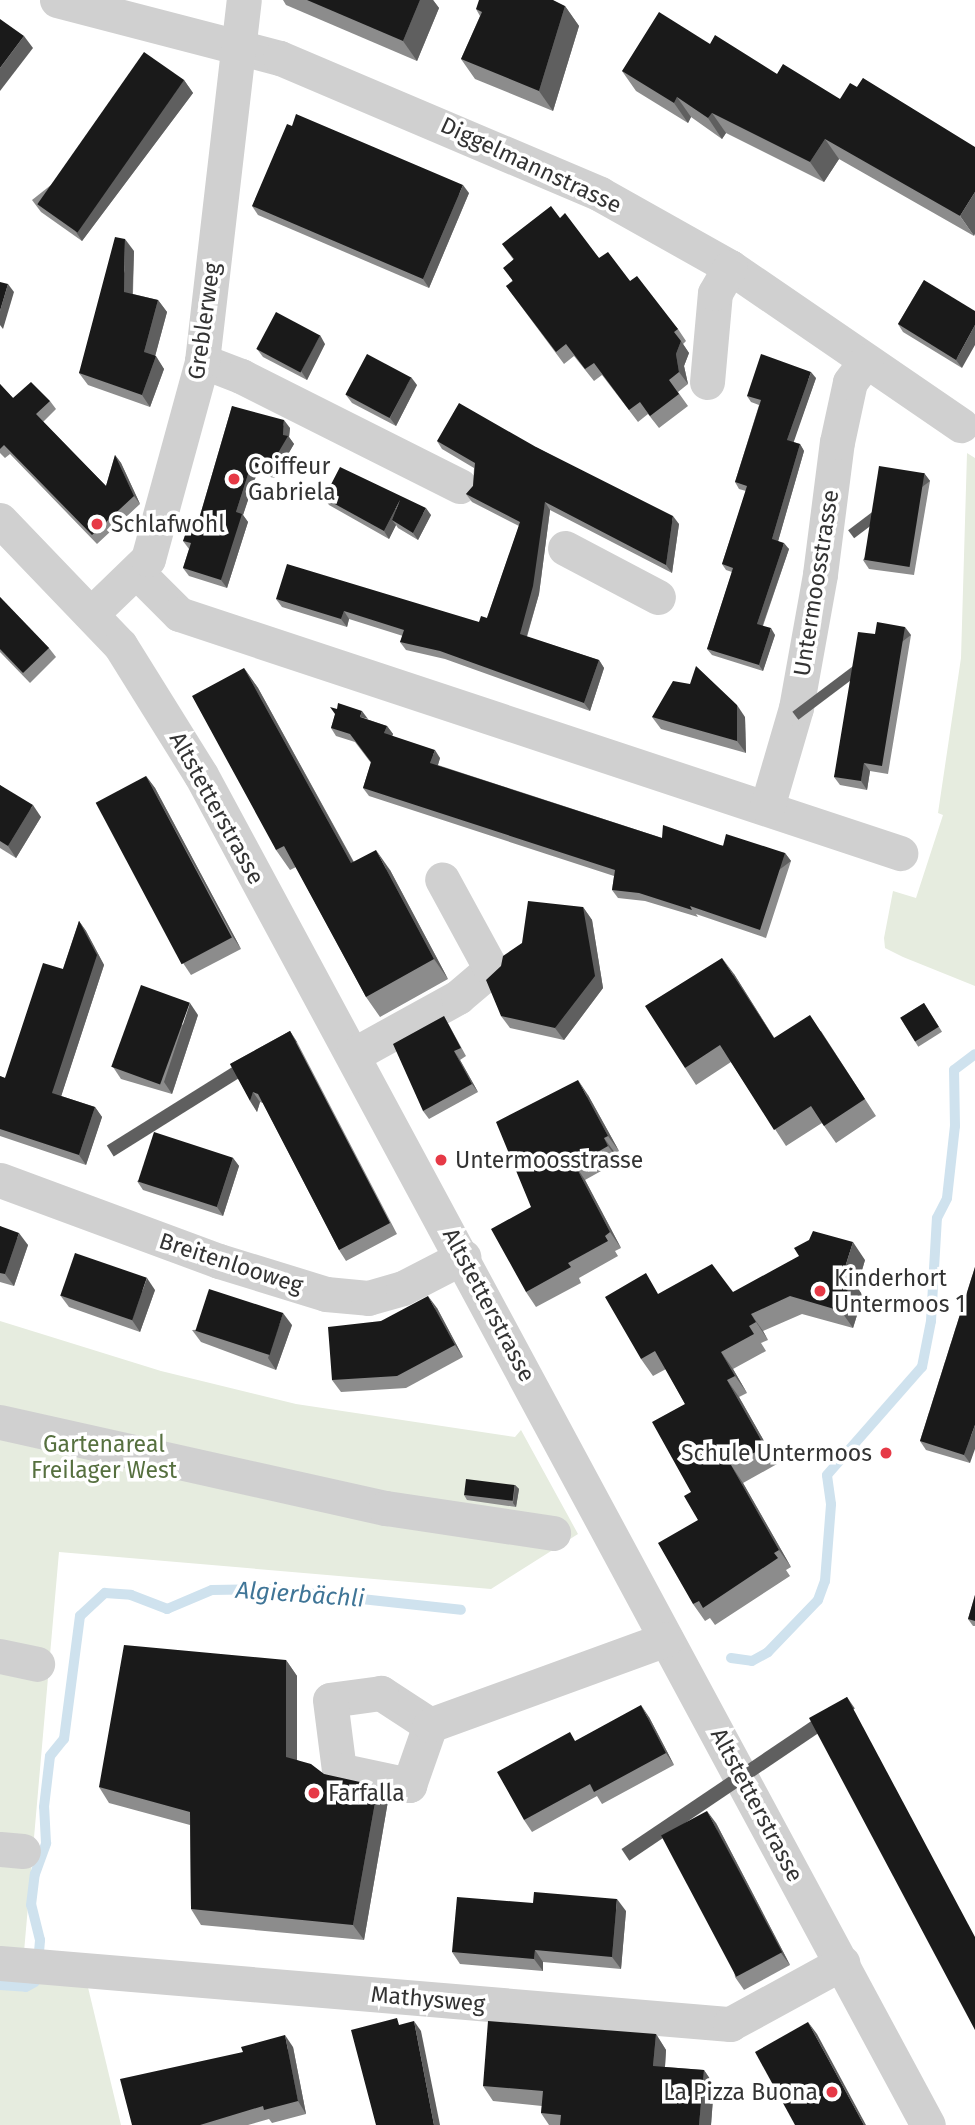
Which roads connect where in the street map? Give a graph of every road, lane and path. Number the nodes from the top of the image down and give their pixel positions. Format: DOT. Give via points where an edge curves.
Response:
graph roads {
  1 [pos="57,0"];
  2 [pos="244,0"];
  3 [pos="237,46"];
  4 [pos="730,267"];
  5 [pos="866,360"];
  6 [pos="202,361"];
  7 [pos="707,382"];
  8 [pos="961,425"];
  9 [pos="460,486"];
  10 [pos="0,520"];
  11 [pos="565,548"];
  12 [pos="137,572"];
  13 [pos="658,597"];
  14 [pos="91,614"];
  15 [pos="767,807"];
  16 [pos="900,853"];
  17 [pos="442,878"];
  18 [pos="353,1055"];
  19 [pos="0,1180"];
  20 [pos="463,1256"];
  21 [pos="0,1422"];
  22 [pos="553,1533"];
  23 [pos="666,1639"];
  24 [pos="0,1656"];
  25 [pos="37,1664"];
  26 [pos="430,1725"];
  27 [pos="0,1963"];
  28 [pos="842,1963"];
  29 [pos="928,2125"];
  1 -- 3 [label="street, Diggelmannstrasse"];
  2 -- 3 [label="street, Greblerweg"];
  3 -- 4 [label="street, Diggelmannstrasse" via="280,58 484,141 600,194"];
  3 -- 6 [label="street, Greblerweg"];
  4 -- 5 [label="street, Diggelmannstrasse"];
  4 -- 7 [label="street" via="715,293"];
  5 -- 8 [label="street, Diggelmannstrasse"];
  5 -- 15 [label="street, Untermoosstrasse" via="850,382 842,418 796,708"];
  6 -- 9 [label="street"];
  6 -- 12 [label="street, Greblerweg" via="148,559"];
  10 -- 14 [label="street, Altstetterstrasse"];
  11 -- 13 [label="street"];
  12 -- 14 [label="street, Greblerweg"];
  12 -- 15 [label="street" via="179,614"];
  14 -- 18 [label="street, Altstetterstrasse" via="136,666"];
  15 -- 16 [label="street"];
  17 -- 18 [label="street" via="491,969 458,997"];
  18 -- 20 [label="street, Altstetterstrasse"];
  19 -- 20 [label="street, Breitenlooweg" via="219,1261 326,1294 368,1298 403,1288"];
  20 -- 23 [label="street, Altstetterstrasse"];
  21 -- 22 [label="street" via="386,1508"];
  23 -- 26 [label="street"];
  23 -- 28 [label="street, Altstetterstrasse"];
  24 -- 25 [label="street"];
  27 -- 28 [label="street, Mathysweg" via="730,2024"];
  28 -- 29 [label="street, Altstetterstrasse"];
}
